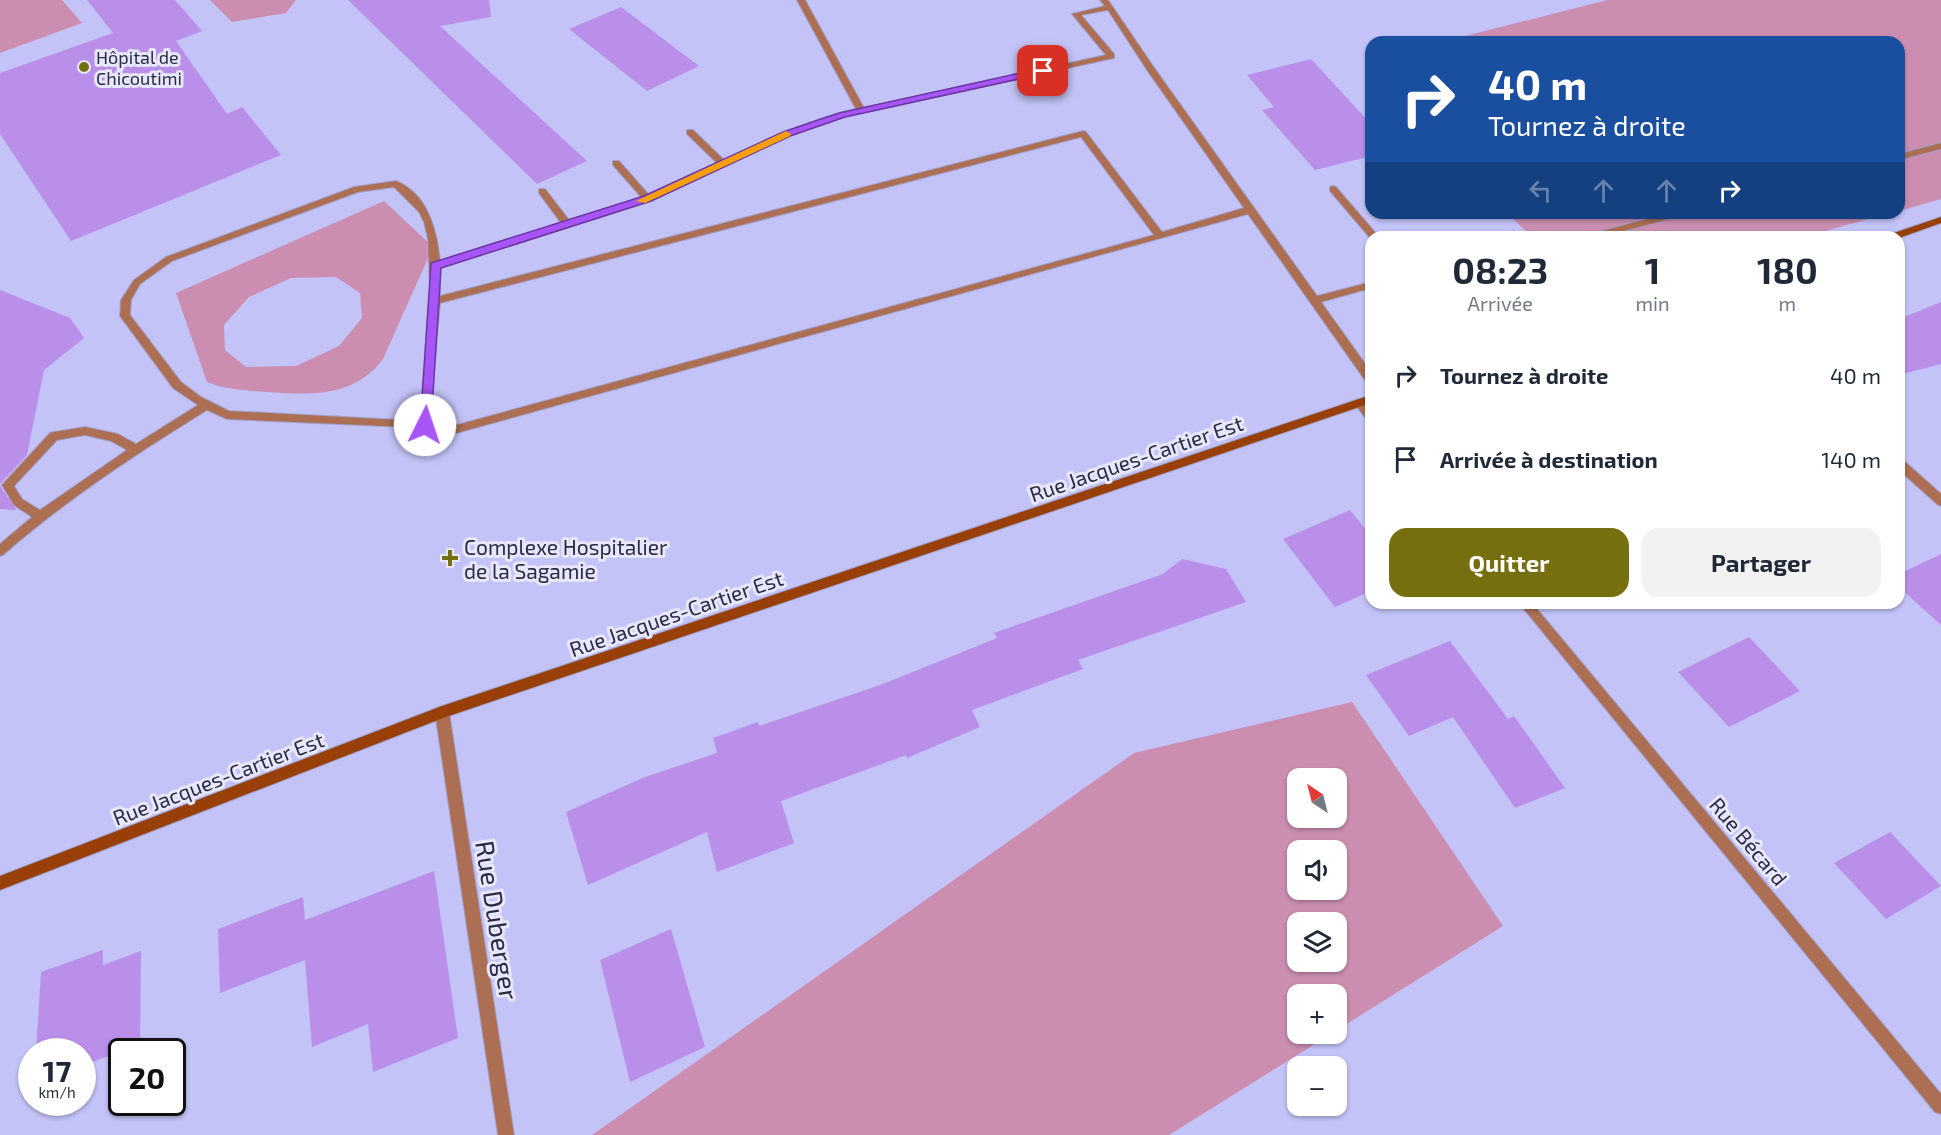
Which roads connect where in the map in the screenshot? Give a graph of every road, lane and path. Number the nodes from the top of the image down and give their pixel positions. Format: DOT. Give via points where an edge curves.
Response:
graph roads {
  1 [pos="801,0"];
  2 [pos="1107,3"];
  3 [pos="861,110"];
  4 [pos="690,132"];
  5 [pos="1941,146"];
  6 [pos="1905,155"];
  7 [pos="616,163"];
  8 [pos="723,164"];
  9 [pos="1333,189"];
  10 [pos="542,191"];
  11 [pos="648,199"];
  12 [pos="1250,210"];
  13 [pos="1659,219"];
  14 [pos="1941,220"];
  15 [pos="567,224"];
  16 [pos="1369,231"];
  17 [pos="1612,231"];
  18 [pos="1905,232"];
  19 [pos="1160,236"];
  20 [pos="435,266"];
  21 [pos="1365,287"];
  22 [pos="1314,300"];
  23 [pos="433,301"];
  24 [pos="1365,372"];
  25 [pos="1365,401"];
  26 [pos="207,405"];
  27 [pos="424,438"];
  28 [pos="135,449"];
  29 [pos="1905,469"];
  30 [pos="1941,501"];
  31 [pos="39,515"];
  32 [pos="0,550"];
  33 [pos="1530,609"];
  34 [pos="442,712"];
  35 [pos="0,884"];
  36 [pos="1941,1106"];
  37 [pos="506,1135"];
  1 -- 3 [label="street"];
  2 -- 3 [label="street" via="1076,14 1111,56"];
  2 -- 12 [label="street"];
  3 -- 8 [label="street" via="787,134"];
  4 -- 8 [label="street"];
  5 -- 6 [label="street"];
  7 -- 11 [label="street"];
  8 -- 11 [label="street"];
  9 -- 16 [label="street"];
  10 -- 15 [label="street"];
  11 -- 15 [label="street"];
  12 -- 19 [label="street"];
  12 -- 22 [label="street"];
  13 -- 17 [label="street"];
  14 -- 18 [label="main road"];
  15 -- 20 [label="street"];
  19 -- 23 [label="street" via="1083,134"];
  19 -- 27 [label="street"];
  20 -- 23 [label="street"];
  20 -- 26 [label="street" via="430,224 417,201 396,184 357,189 169,259 137,282 126,300 125,316 177,385"];
  21 -- 22 [label="street"];
  22 -- 24 [label="street"];
  23 -- 26 [label="street" via="425,425 227,415"];
  25 -- 34 [label="main road, Rue Jacques-Cartier Est"];
  26 -- 28 [label="street"];
  28 -- 31 [label="street"];
  28 -- 31 [label="street" via="114,436 85,431 54,436 8,485 18,502"];
  29 -- 30 [label="street"];
  31 -- 32 [label="street"];
  33 -- 36 [label="street, Rue Bécard"];
  34 -- 35 [label="main road, Rue Jacques-Cartier Est"];
  34 -- 37 [label="street, Rue Duberger"];
}
